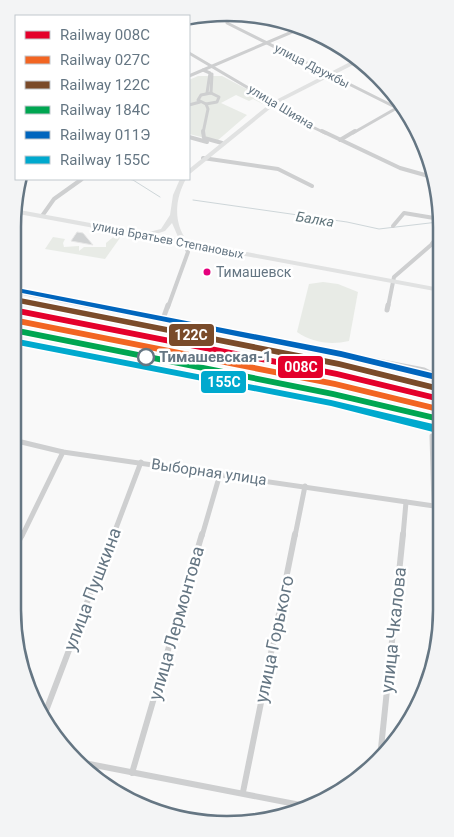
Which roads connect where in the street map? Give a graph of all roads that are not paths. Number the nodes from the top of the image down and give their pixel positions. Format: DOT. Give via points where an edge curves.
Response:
graph roads {
  1 [pos="227,21"];
  2 [pos="292,32"];
  3 [pos="267,43"];
  4 [pos="190,54"];
  5 [pos="351,63"];
  6 [pos="211,66"];
  7 [pos="216,69"];
  8 [pos="203,70"];
  9 [pos="328,75"];
  10 [pos="190,76"];
  11 [pos="209,93"];
  12 [pos="200,102"];
  13 [pos="274,103"];
  14 [pos="206,104"];
  15 [pos="190,105"];
  16 [pos="393,107"];
  17 [pos="395,109"];
  18 [pos="190,137"];
  19 [pos="340,140"];
  20 [pos="221,144"];
  21 [pos="204,158"];
  22 [pos="190,171"];
  23 [pos="427,176"];
  24 [pos="81,180"];
  25 [pos="182,180"];
  26 [pos="312,186"];
  27 [pos="22,212"];
  28 [pos="174,215"];
  29 [pos="42,216"];
  30 [pos="432,218"];
  31 [pos="393,226"];
  32 [pos="144,235"];
  33 [pos="433,243"];
  34 [pos="185,244"];
  35 [pos="392,282"];
  36 [pos="433,289"];
  37 [pos="21,292"];
  38 [pos="387,310"];
  39 [pos="163,319"];
  40 [pos="433,374"];
  41 [pos="432,436"];
  42 [pos="21,442"];
  43 [pos="433,450"];
  44 [pos="64,452"];
  45 [pos="141,462"];
  46 [pos="220,474"];
  47 [pos="306,486"];
  48 [pos="406,502"];
  49 [pos="433,506"];
  50 [pos="21,537"];
  51 [pos="47,709"];
  52 [pos="381,747"];
  53 [pos="90,764"];
  54 [pos="132,773"];
  55 [pos="243,792"];
  56 [pos="296,804"];
  1 -- 3 [label="street, улица Дружбы"];
  2 -- 3 [label="street"];
  3 -- 6 [label="street"];
  3 -- 9 [label="street, улица Дружбы"];
  4 -- 6 [label="street, улица Шияна"];
  5 -- 9 [label="main road"];
  6 -- 7 [label="street, улица Шияна"];
  6 -- 8 [label="street"];
  7 -- 11 [label="street" via="212,70"];
  7 -- 13 [label="street, улица Шияна"];
  8 -- 10 [label="street"];
  8 -- 11 [label="street" via="210,73"];
  9 -- 13 [label="main road"];
  9 -- 16 [label="street, улица Дружбы"];
  11 -- 12 [label="street" via="198,98"];
  11 -- 14 [label="street" via="220,100"];
  12 -- 14 [label="street"];
  12 -- 15 [label="street"];
  13 -- 19 [label="street, улица Шияна" via="300,121"];
  13 -- 20 [label="main road"];
  14 -- 20 [label="street" via="202,135"];
  17 -- 19 [label="street"];
  18 -- 20 [label="street"];
  19 -- 23 [label="street, улица Шияна" via="400,168"];
  20 -- 21 [label="main road"];
  21 -- 22 [label="main road"];
  21 -- 26 [label="street" via="278,169"];
  24 -- 29 [label="street" via="54,199"];
  25 -- 28 [label="main road" via="176,193"];
  27 -- 29 [label="main road, улица Братьев Степановых"];
  28 -- 32 [label="main road" via="163,230"];
  28 -- 34 [label="main road" via="178,234"];
  29 -- 32 [label="main road, улица Братьев Степановых"];
  30 -- 31 [label="street" via="404,213"];
  32 -- 34 [label="main road, улица Братьев Степановых"];
  33 -- 35 [label="street"];
  34 -- 35 [label="main road, улица Братьев Степановых"];
  34 -- 39 [label="street" via="188,252"];
  35 -- 36 [label="main road, улица Братьев Степановых"];
  35 -- 38 [label="street"];
  37 -- 39 [label="street"];
  39 -- 40 [label="street" via="424,370"];
  41 -- 43 [label="street"];
  42 -- 44 [label="street, Выборная улица"];
  44 -- 45 [label="street, Выборная улица"];
  44 -- 50 [label="street"];
  45 -- 46 [label="street, Выборная улица"];
  45 -- 51 [label="street, улица Пушкина"];
  46 -- 47 [label="street, Выборная улица"];
  46 -- 54 [label="street, улица Лермонтова"];
  47 -- 48 [label="street, Выборная улица"];
  47 -- 55 [label="street, улица Горького"];
  48 -- 49 [label="street, Выборная улица"];
  48 -- 52 [label="street, улица Чкалова"];
  53 -- 54 [label="street"];
  54 -- 55 [label="street"];
  55 -- 56 [label="street"];
}
